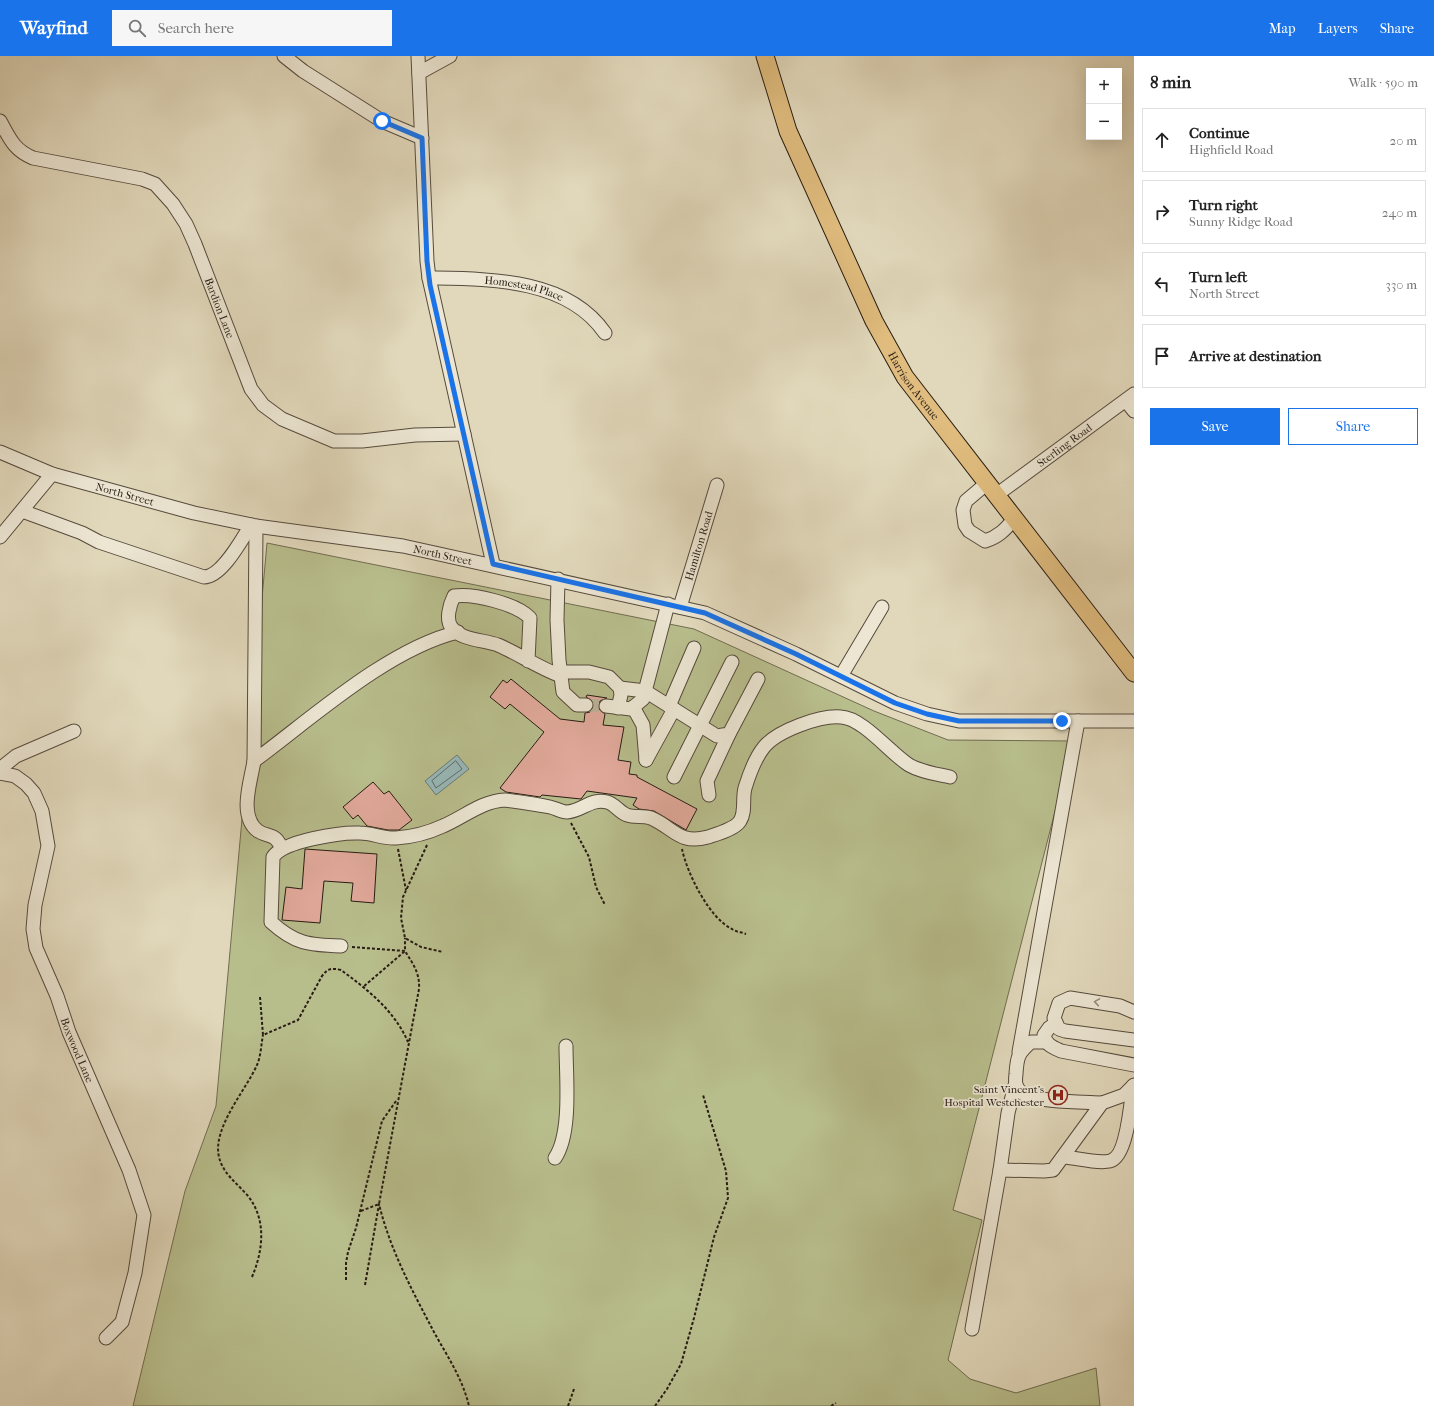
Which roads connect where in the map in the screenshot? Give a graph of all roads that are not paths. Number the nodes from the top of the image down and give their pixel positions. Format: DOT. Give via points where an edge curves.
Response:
graph roads {
  1 [pos="284,56"];
  2 [pos="418,56"];
  3 [pos="450,56"];
  4 [pos="765,56"];
  5 [pos="419,73"];
  6 [pos="0,122"];
  7 [pos="422,138"];
  8 [pos="429,278"];
  9 [pos="605,333"];
  10 [pos="1131,402"];
  11 [pos="464,434"];
  12 [pos="0,452"];
  13 [pos="52,474"];
  14 [pos="717,485"];
  15 [pos="991,490"];
  16 [pos="22,511"];
  17 [pos="1014,519"];
  18 [pos="253,525"];
  19 [pos="0,537"];
  20 [pos="493,564"];
  21 [pos="558,579"];
  22 [pos="674,606"];
  23 [pos="882,607"];
  24 [pos="458,632"];
  25 [pos="694,648"];
  26 [pos="528,661"];
  27 [pos="732,662"];
  28 [pos="1134,673"];
  29 [pos="561,674"];
  30 [pos="841,676"];
  31 [pos="758,679"];
  32 [pos="620,688"];
  33 [pos="645,691"];
  34 [pos="586,705"];
  35 [pos="633,707"];
  36 [pos="671,708"];
  37 [pos="1078,721"];
  38 [pos="1134,721"];
  39 [pos="699,725"];
  40 [pos="74,731"];
  41 [pos="729,734"];
  42 [pos="254,761"];
  43 [pos="0,769"];
  44 [pos="0,773"];
  45 [pos="674,777"];
  46 [pos="950,777"];
  47 [pos="710,795"];
  48 [pos="282,849"];
  49 [pos="341,946"];
  50 [pos="1134,1012"];
  51 [pos="1055,1024"];
  52 [pos="1134,1040"];
  53 [pos="1046,1042"];
  54 [pos="566,1046"];
  55 [pos="1019,1052"];
  56 [pos="1134,1065"];
  57 [pos="1015,1085"];
  58 [pos="1134,1086"];
  59 [pos="1102,1103"];
  60 [pos="1064,1157"];
  61 [pos="555,1158"];
  62 [pos="1000,1170"];
  63 [pos="972,1329"];
  64 [pos="106,1338"];
  1 -- 7 [label="street" via="382,121"];
  2 -- 5 [label="street"];
  3 -- 5 [label="street"];
  4 -- 15 [label="main road, Harrison Avenue" via="788,131 874,321 905,377"];
  5 -- 7 [label="street"];
  6 -- 11 [label="street, Bardion Lane" via="21,153 33,158 156,184 173,204 195,244 251,389 263,405 282,419 334,441"];
  7 -- 8 [label="street"];
  8 -- 9 [label="street, Homestead Place" via="493,280 546,290 578,306 598,322"];
  8 -- 11 [label="street"];
  10 -- 15 [label="street, Sterling Road"];
  11 -- 20 [label="street"];
  12 -- 13 [label="street, North Street"];
  13 -- 16 [label="street"];
  13 -- 18 [label="street, North Street" via="194,513"];
  14 -- 22 [label="street, Hamilton Road"];
  15 -- 17 [label="main road, Harrison Avenue"];
  15 -- 17 [label="street" via="966,501 963,510 965,525 969,531 985,541 989,540 1005,530"];
  16 -- 18 [label="street" via="99,542 204,577 210,577 218,571"];
  16 -- 19 [label="street"];
  17 -- 28 [label="main road, Harrison Avenue"];
  18 -- 20 [label="street, North Street" via="403,546"];
  18 -- 42 [label="street"];
  20 -- 21 [label="street, North Street"];
  21 -- 22 [label="street, North Street"];
  21 -- 29 [label="street" via="557,620"];
  22 -- 30 [label="street, North Street" via="705,613"];
  22 -- 33 [label="street, Hamilton Road"];
  23 -- 30 [label="street"];
  24 -- 26 [label="street" via="497,645"];
  24 -- 26 [label="street" via="452,629 448,619 454,596 463,594 513,606 530,618"];
  24 -- 42 [label="street" via="435,639 401,655"];
  25 -- 36 [label="street"];
  26 -- 29 [label="street"];
  27 -- 39 [label="street"];
  29 -- 32 [label="street" via="589,672 609,677"];
  29 -- 34 [label="street" via="563,692 577,705"];
  30 -- 37 [label="street, North Street" via="895,703 959,721"];
  31 -- 41 [label="street"];
  32 -- 33 [label="street"];
  32 -- 35 [label="street" via="621,695 612,707 627,710"];
  33 -- 35 [label="street" via="643,699"];
  33 -- 36 [label="street"];
  35 -- 36 [label="street" via="643,725 646,760"];
  36 -- 39 [label="street"];
  37 -- 38 [label="street, North Street"];
  37 -- 55 [label="street"];
  39 -- 41 [label="street" via="717,736"];
  39 -- 45 [label="street"];
  40 -- 43 [label="street" via="16,756"];
  41 -- 47 [label="street" via="707,781"];
  42 -- 48 [label="street" via="247,797 250,820 258,831 274,837"];
  44 -- 64 [label="street, Boxwood Lane" via="15,776 26,784 34,793 42,810 48,846 35,905 33,929 36,948 69,1032 129,1170 144,1215 135,1273 122,1322"];
  46 -- 48 [label="street" via="910,766 884,742 842,716 821,719 780,735 764,747 745,788 743,816 739,822 707,837 682,838 650,818 628,815 613,804 605,802 595,801 567,812 523,802 498,800 437,828 395,838 370,833 340,834"];
  48 -- 49 [label="street" via="274,858 271,922 297,941"];
  50 -- 51 [label="street, one-way" via="1120,1006 1070,998 1059,1003 1056,1008"];
  51 -- 52 [label="street" via="1065,1032"];
  51 -- 53 [label="street" via="1044,1036"];
  53 -- 55 [label="street" via="1031,1042"];
  53 -- 56 [label="street" via="1061,1051"];
  54 -- 61 [label="street" via="564,1132 560,1151"];
  55 -- 57 [label="street"];
  57 -- 59 [label="street" via="1020,1093 1027,1096"];
  57 -- 62 [label="street" via="1008,1113"];
  58 -- 59 [label="street" via="1124,1095"];
  58 -- 60 [label="street" via="1125,1138 1117,1158 1096,1161"];
  59 -- 60 [label="street"];
  60 -- 62 [label="street" via="1053,1170"];
  62 -- 63 [label="street"];
}
